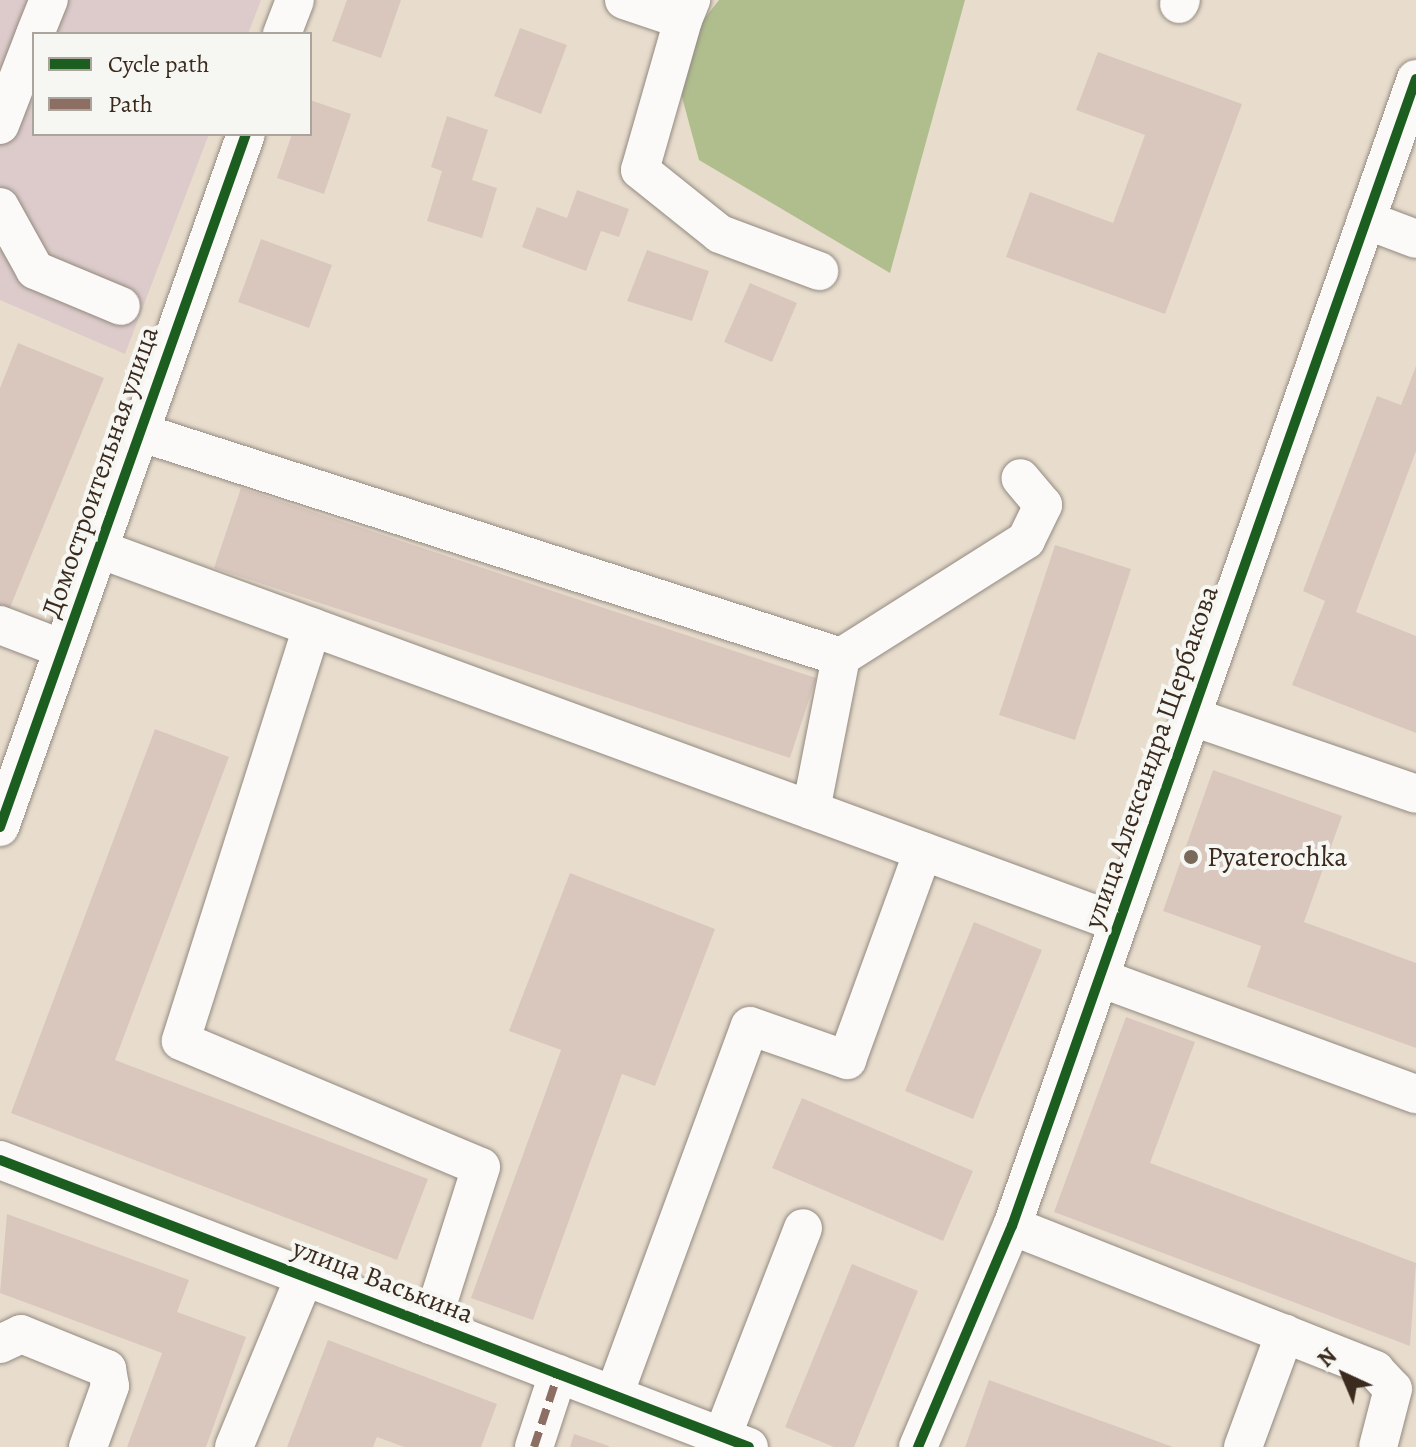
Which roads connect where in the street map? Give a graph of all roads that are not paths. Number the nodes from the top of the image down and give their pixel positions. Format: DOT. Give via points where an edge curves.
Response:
graph roads {
  1 [pos="49,0"];
  2 [pos="295,0"];
  3 [pos="624,0"];
  4 [pos="687,10"];
  5 [pos="37,32"];
  6 [pos="283,32"];
  7 [pos="32,44"];
  8 [pos="1416,79"];
  9 [pos="0,125"];
  10 [pos="245,136"];
  11 [pos="0,207"];
  12 [pos="1366,220"];
  13 [pos="1416,239"];
  14 [pos="819,271"];
  15 [pos="121,306"];
  16 [pos="139,432"];
  17 [pos="1020,478"];
  18 [pos="99,549"];
  19 [pos="0,625"];
  20 [pos="312,627"];
  21 [pos="63,649"];
  22 [pos="841,657"];
  23 [pos="1190,716"];
  24 [pos="1416,794"];
  25 [pos="811,810"];
  26 [pos="0,827"];
  27 [pos="923,851"];
  28 [pos="1119,923"];
  29 [pos="1100,978"];
  30 [pos="1416,1094"];
  31 [pos="0,1160"];
  32 [pos="1012,1226"];
  33 [pos="803,1228"];
  34 [pos="305,1276"];
  35 [pos="431,1325"];
  36 [pos="1285,1333"];
  37 [pos="0,1344"];
  38 [pos="558,1374"];
  39 [pos="614,1395"];
  40 [pos="736,1442"];
  41 [pos="88,1447"];
  42 [pos="234,1447"];
  43 [pos="534,1447"];
  44 [pos="918,1447"];
  45 [pos="1243,1447"];
  46 [pos="1378,1447"];
  1 -- 5 [label="street"];
  2 -- 6 [label="street"];
  3 -- 4 [label="street"];
  4 -- 14 [label="street" via="640,170 720,234"];
  7 -- 9 [label="street"];
  8 -- 12 [label="street, улица Александра Щербакова"];
  10 -- 16 [label="street, Домостроительная улица"];
  11 -- 15 [label="street" via="35,270"];
  12 -- 13 [label="street"];
  12 -- 23 [label="street, улица Александра Щербакова"];
  16 -- 18 [label="street, Домостроительная улица"];
  16 -- 22 [label="street"];
  17 -- 22 [label="street" via="1043,505 1026,540"];
  18 -- 20 [label="street"];
  18 -- 21 [label="street, Домостроительная улица"];
  19 -- 21 [label="street"];
  20 -- 25 [label="street"];
  20 -- 35 [label="street" via="181,1041 481,1167"];
  21 -- 26 [label="street, Домостроительная улица"];
  22 -- 25 [label="street"];
  23 -- 24 [label="street"];
  23 -- 28 [label="street, улица Александра Щербакова"];
  25 -- 27 [label="street"];
  27 -- 28 [label="street"];
  27 -- 39 [label="street" via="847,1060 750,1026"];
  28 -- 29 [label="street, улица Александра Щербакова"];
  29 -- 30 [label="street"];
  29 -- 32 [label="street, улица Александра Щербакова"];
  31 -- 34 [label="street, улица Васькина"];
  32 -- 36 [label="street"];
  32 -- 44 [label="street, улица Александра Щербакова"];
  33 -- 40 [label="street"];
  34 -- 35 [label="street, улица Васькина"];
  34 -- 42 [label="street"];
  35 -- 38 [label="street, улица Васькина"];
  36 -- 45 [label="street"];
  36 -- 46 [label="street" via="1375,1370 1393,1389"];
  37 -- 41 [label="street" via="21,1334 107,1369 110,1386"];
  38 -- 39 [label="street, улица Васькина"];
  38 -- 43 [label="street"];
  39 -- 40 [label="street, улица Васькина"];
}
